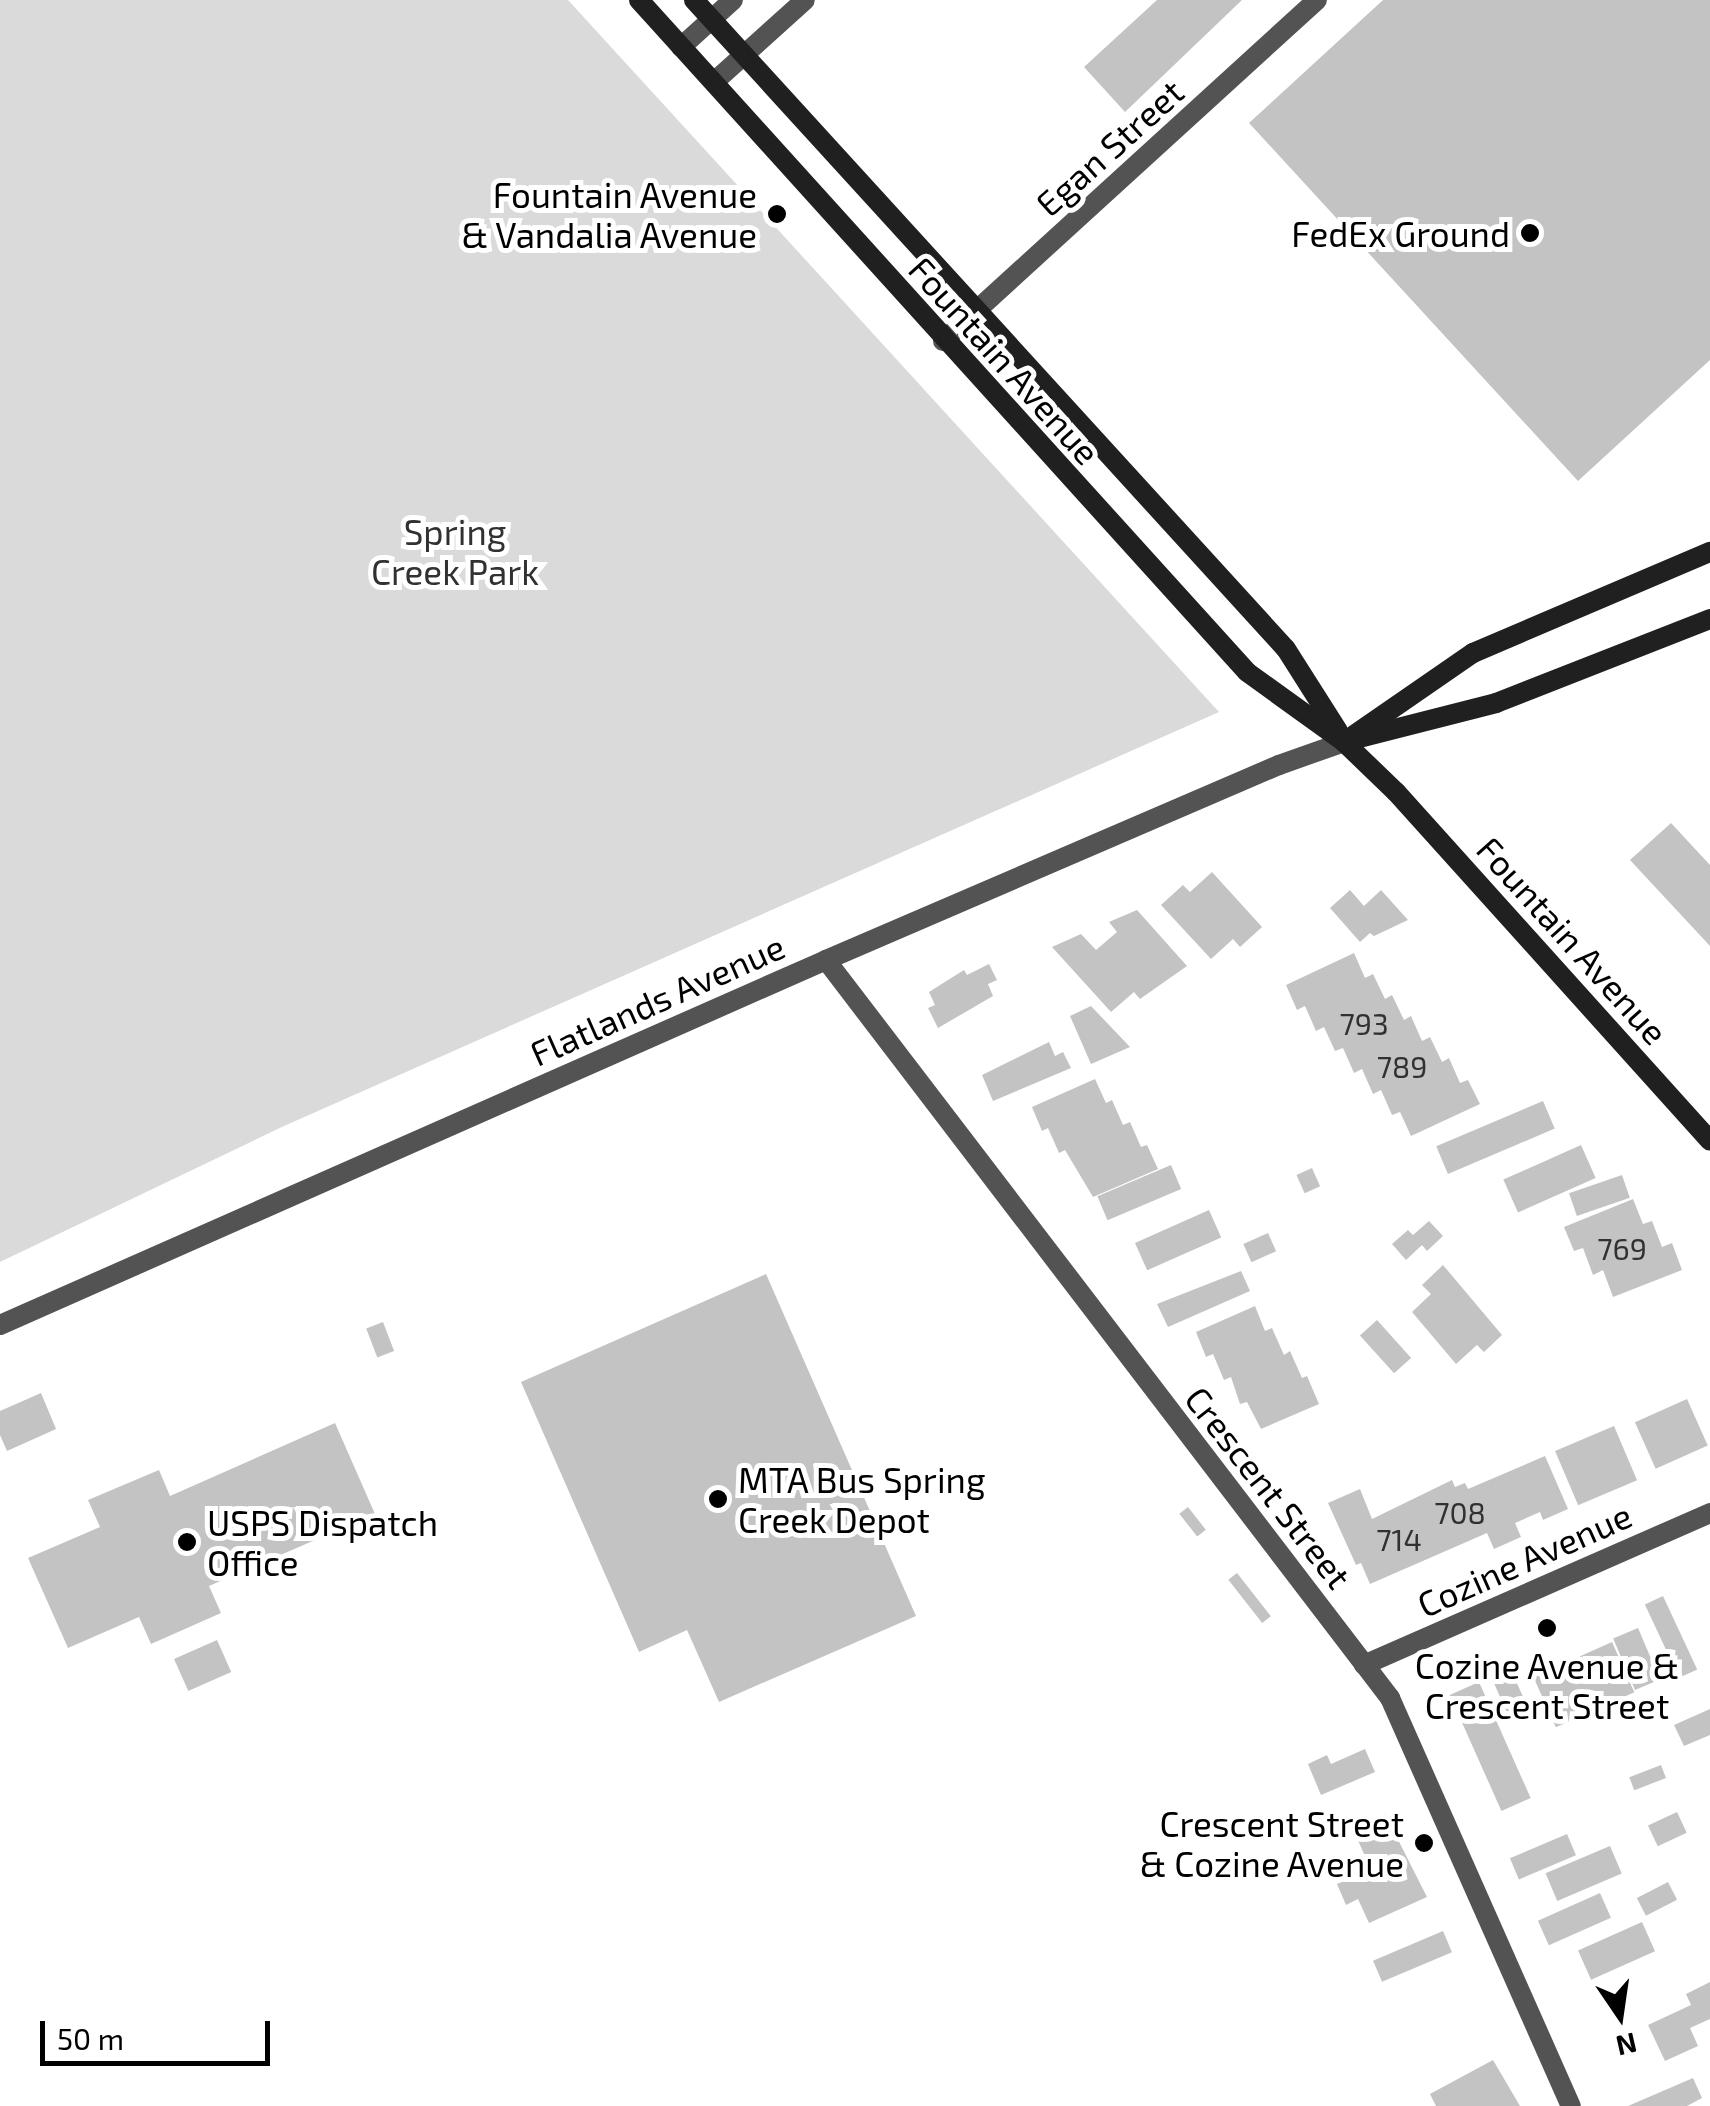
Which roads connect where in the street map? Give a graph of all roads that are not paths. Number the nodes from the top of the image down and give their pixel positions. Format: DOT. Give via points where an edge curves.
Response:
graph roads {
  1 [pos="639,0"];
  2 [pos="694,0"];
  3 [pos="733,0"];
  4 [pos="805,0"];
  5 [pos="1317,0"];
  6 [pos="711,20"];
  7 [pos="681,47"];
  8 [pos="743,56"];
  9 [pos="714,82"];
  10 [pos="976,311"];
  11 [pos="943,341"];
  12 [pos="1710,553"];
  13 [pos="1710,619"];
  14 [pos="1344,742"];
  15 [pos="826,960"];
  16 [pos="1710,1142"];
  17 [pos="0,1325"];
  18 [pos="1709,1516"];
  19 [pos="1364,1665"];
  20 [pos="1571,2106"];
  1 -- 7 [label="main road, Fountain Avenue"];
  2 -- 6 [label="main road, Fountain Avenue"];
  3 -- 6 [label="street"];
  4 -- 8 [label="street"];
  5 -- 10 [label="street, Egan Street"];
  6 -- 7 [label="street"];
  6 -- 8 [label="main road, Fountain Avenue"];
  7 -- 9 [label="main road, Fountain Avenue"];
  8 -- 9 [label="street"];
  8 -- 10 [label="main road, Fountain Avenue"];
  9 -- 11 [label="main road, Fountain Avenue"];
  10 -- 11 [label="street, Egan Street"];
  10 -- 14 [label="main road, Fountain Avenue" via="1286,649"];
  11 -- 14 [label="main road, Fountain Avenue" via="1247,672"];
  12 -- 14 [label="main road, Flatlands Avenue" via="1472,653"];
  13 -- 14 [label="main road, Flatlands Avenue" via="1496,703"];
  14 -- 15 [label="street, Flatlands Avenue"];
  14 -- 16 [label="main road, Fountain Avenue"];
  15 -- 17 [label="street, Flatlands Avenue"];
  15 -- 19 [label="street, Crescent Street"];
  18 -- 19 [label="street, Cozine Avenue"];
  19 -- 20 [label="street, Crescent Street" via="1390,1698"];
}
